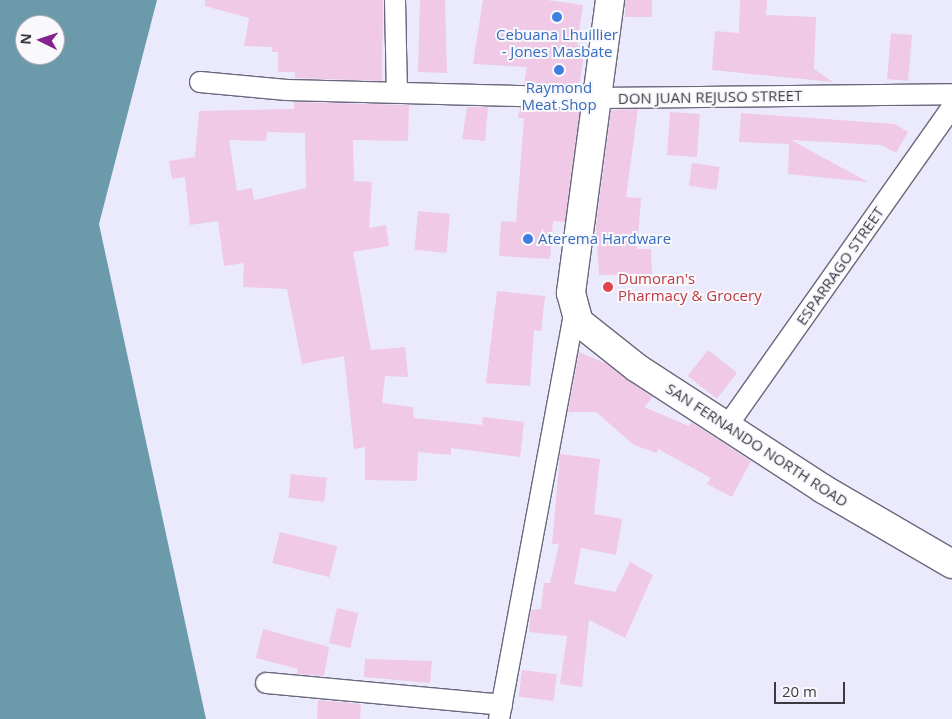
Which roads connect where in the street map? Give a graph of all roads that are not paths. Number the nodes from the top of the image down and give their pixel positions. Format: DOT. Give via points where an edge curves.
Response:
graph roads {
  1 [pos="396,0"];
  2 [pos="610,0"];
  3 [pos="200,82"];
  4 [pos="396,92"];
  5 [pos="952,94"];
  6 [pos="595,98"];
  7 [pos="952,107"];
  8 [pos="575,310"];
  9 [pos="727,426"];
  10 [pos="952,564"];
  11 [pos="266,683"];
  12 [pos="500,712"];
  1 -- 4 [label="street"];
  2 -- 6 [label="main road"];
  3 -- 4 [label="street, DON JUAN REJUSO STREET" via="288,90"];
  4 -- 6 [label="street, DON JUAN REJUSO STREET"];
  5 -- 6 [label="street, DON JUAN REJUSO STREET"];
  6 -- 8 [label="main road" via="571,293"];
  7 -- 9 [label="street, ESPARRAGO STREET"];
  8 -- 9 [label="main road, SAN FERNANDO NORTH ROAD" via="580,322 637,368"];
  8 -- 12 [label="street"];
  9 -- 10 [label="main road, SAN FERNANDO NORTH ROAD" via="823,489"];
  11 -- 12 [label="street"];
}
